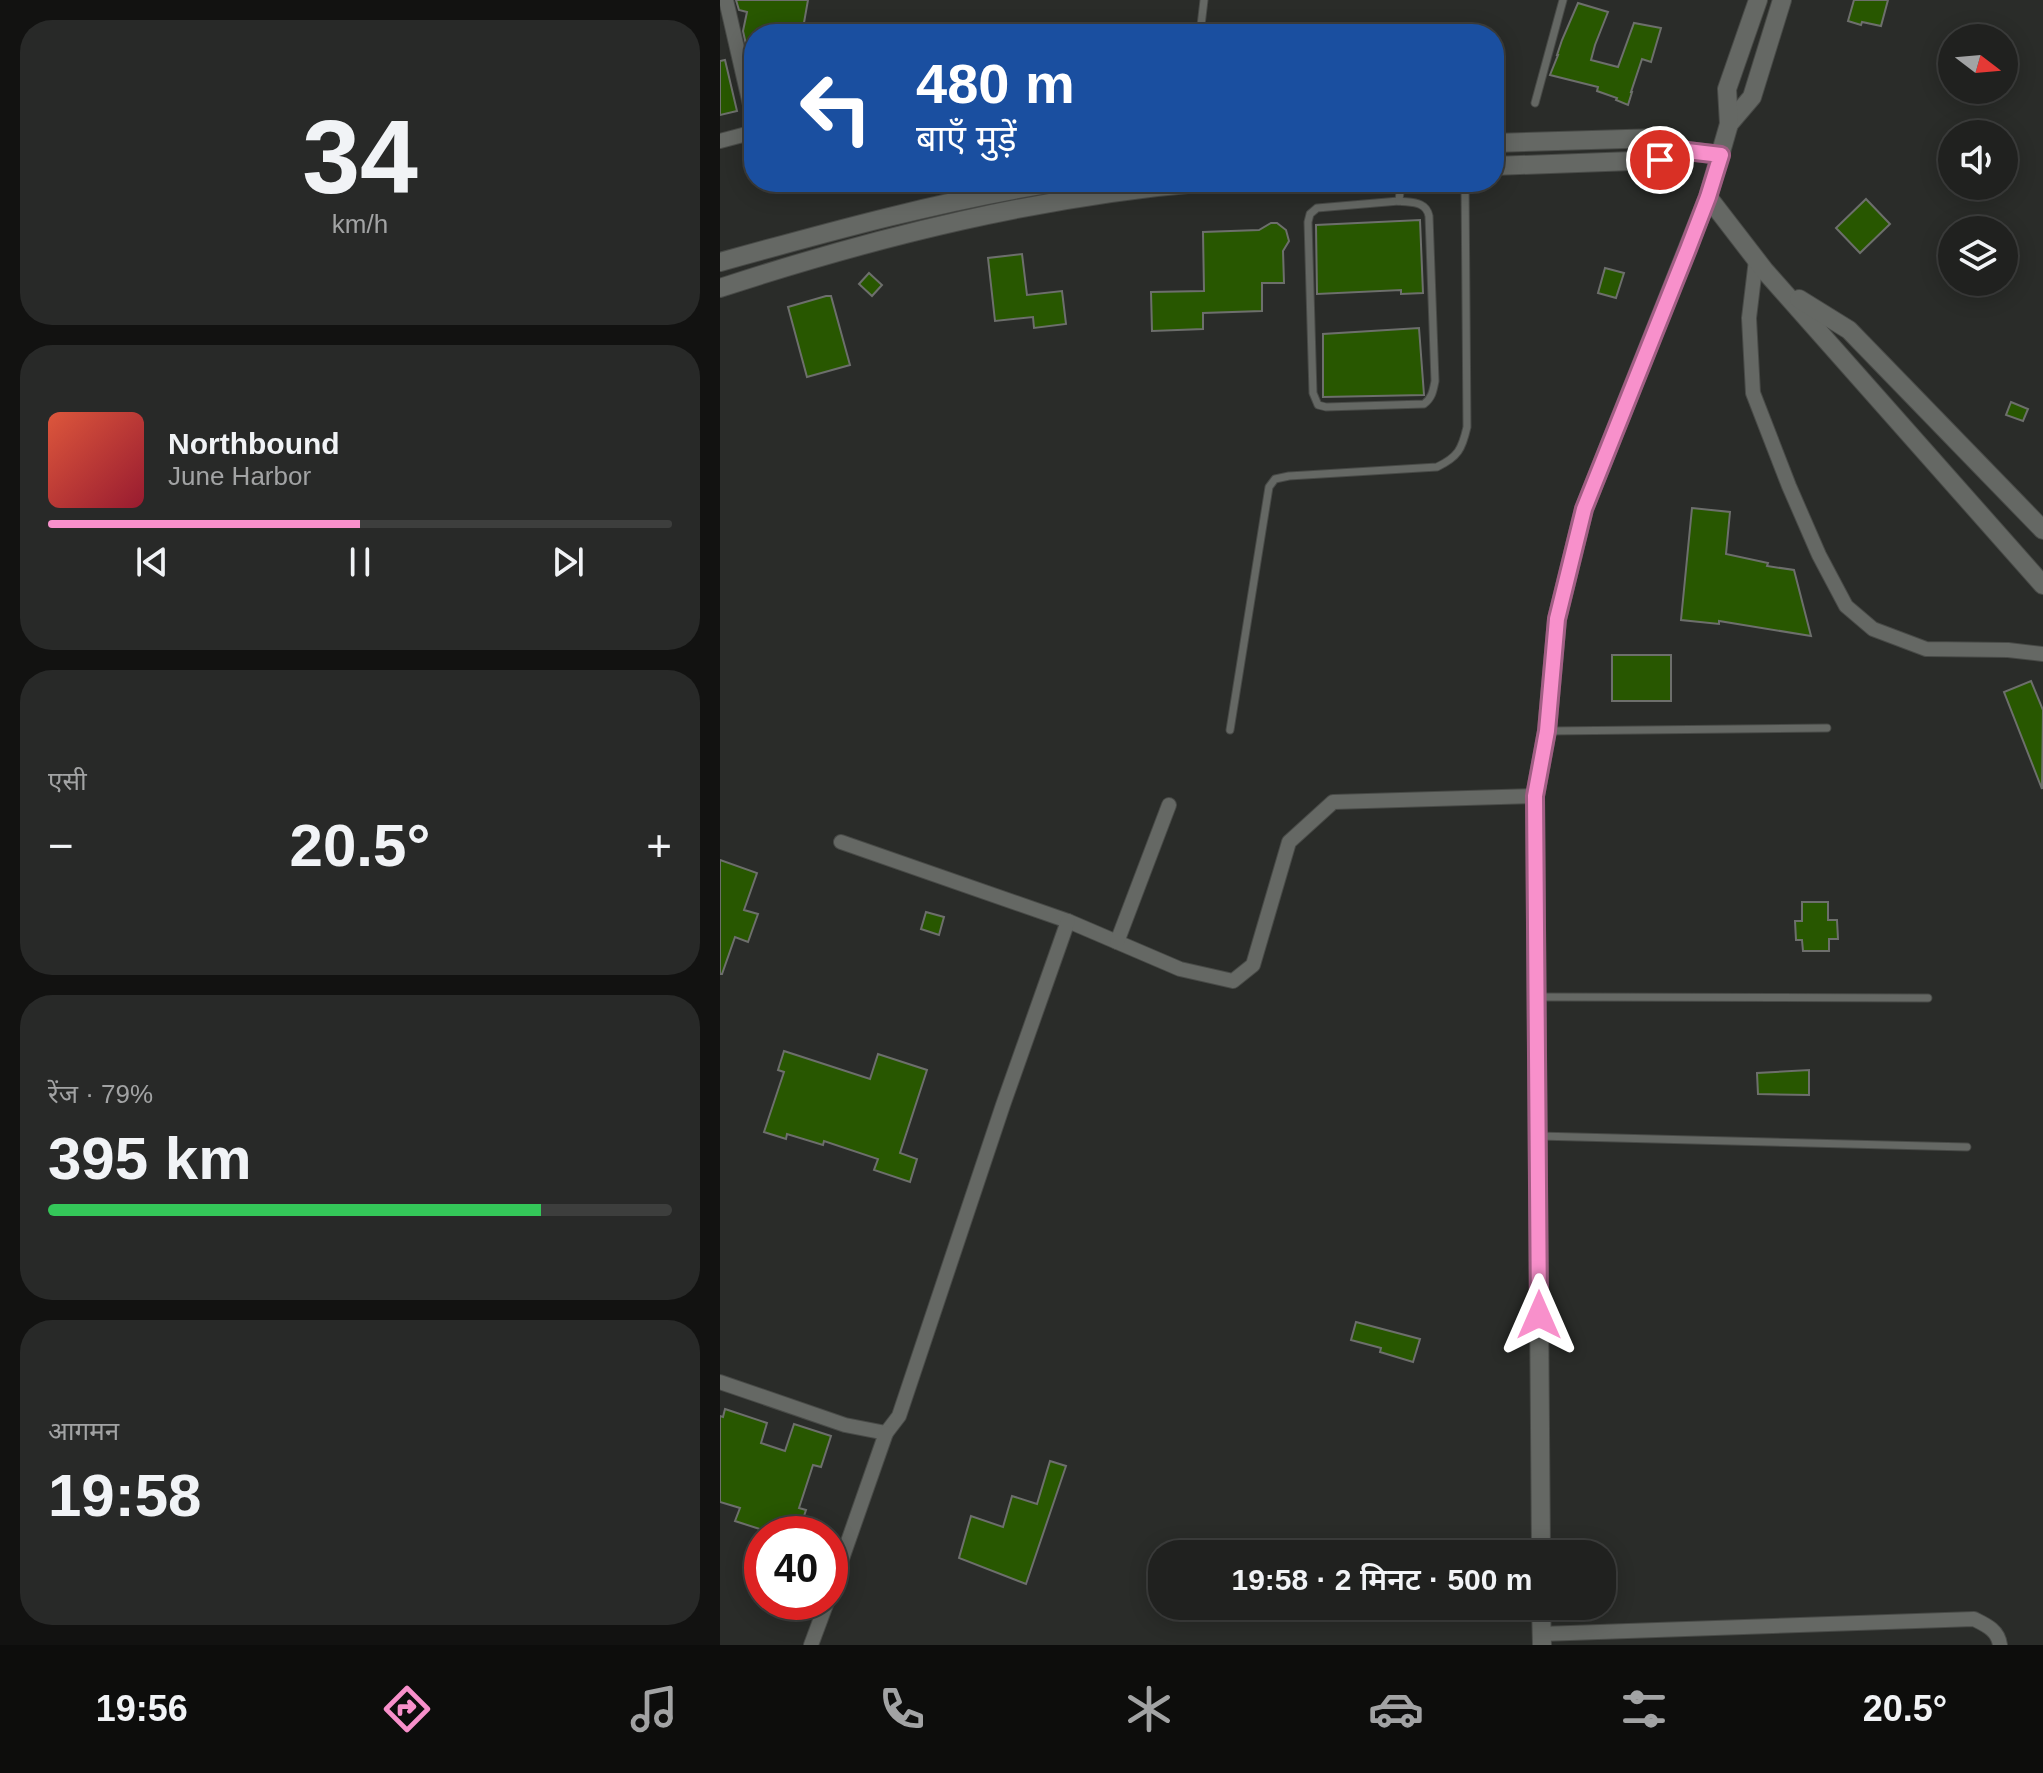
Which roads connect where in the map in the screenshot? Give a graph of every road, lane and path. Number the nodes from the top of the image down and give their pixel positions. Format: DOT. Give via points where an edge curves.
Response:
graph roads {
  1 [pos="726,0"];
  2 [pos="1204,0"];
  3 [pos="1563,0"];
  4 [pos="1758,0"];
  5 [pos="1782,0"];
  6 [pos="1201,24"];
  7 [pos="744,78"];
  8 [pos="1535,103"];
  9 [pos="1729,124"];
  10 [pos="744,135"];
  11 [pos="720,141"];
  12 [pos="1504,143"];
  13 [pos="1687,151"];
  14 [pos="1721,155"];
  15 [pos="1504,166"];
  16 [pos="1000,192"];
  17 [pos="1125,192"];
  18 [pos="1400,192"];
  19 [pos="1465,192"];
  20 [pos="1708,197"];
  21 [pos="1399,201"];
  22 [pos="1756,260"];
  23 [pos="720,262"];
  24 [pos="1780,287"];
  25 [pos="720,288"];
  26 [pos="2043,530"];
  27 [pos="2043,585"];
  28 [pos="2043,654"];
  29 [pos="1827,728"];
  30 [pos="1230,730"];
  31 [pos="1547,731"];
  32 [pos="1535,796"];
  33 [pos="1169,805"];
  34 [pos="841,842"];
  35 [pos="1068,921"];
  36 [pos="1117,942"];
  37 [pos="1536,997"];
  38 [pos="1928,998"];
  39 [pos="1537,1136"];
  40 [pos="1967,1147"];
  41 [pos="720,1382"];
  42 [pos="886,1433"];
  43 [pos="1541,1540"];
  44 [pos="848,1542"];
  45 [pos="820,1620"];
  46 [pos="1541,1620"];
  47 [pos="1542,1640"];
  48 [pos="811,1645"];
  49 [pos="2000,1645"];
  1 -- 7 [label="street"];
  2 -- 6 [label="lane"];
  3 -- 8 [label="lane"];
  4 -- 9 [label="street" via="1727,89"];
  5 -- 9 [label="street" via="1752,97"];
  9 -- 14 [label="street"];
  10 -- 11 [label="street"];
  12 -- 13 [label="street" via="1659,138"];
  13 -- 14 [label="street"];
  13 -- 15 [label="street" via="1660,160"];
  14 -- 20 [label="street"];
  16 -- 23 [label="street"];
  17 -- 25 [label="street" via="939,225"];
  18 -- 21 [label="lane"];
  19 -- 30 [label="lane" via="1464,443 1454,459 1437,467 1275,479 1269,487"];
  20 -- 22 [label="street"];
  20 -- 31 [label="street" via="1584,509 1557,619"];
  21 -- 21 [label="lane" via="1420,203 1428,210 1433,393 1424,404 1318,405 1313,393 1310,214 1317,208"];
  22 -- 24 [label="street"];
  22 -- 28 [label="street" via="1749,318 1753,393 1819,555 1846,606 1873,629 1926,649"];
  24 -- 26 [label="street" via="1849,330"];
  24 -- 27 [label="street"];
  29 -- 31 [label="lane"];
  31 -- 32 [label="street"];
  32 -- 36 [label="street" via="1333,802 1289,842 1253,965 1233,981 1180,969"];
  32 -- 37 [label="street"];
  33 -- 36 [label="street"];
  34 -- 35 [label="street"];
  35 -- 36 [label="street"];
  35 -- 42 [label="street" via="899,1416"];
  37 -- 38 [label="lane"];
  37 -- 39 [label="street"];
  39 -- 40 [label="lane"];
  39 -- 43 [label="street"];
  41 -- 42 [label="street" via="845,1425"];
  42 -- 44 [label="street"];
  45 -- 48 [label="street"];
  46 -- 47 [label="street"];
  47 -- 49 [label="street" via="1974,1619 1992,1628"];
}
